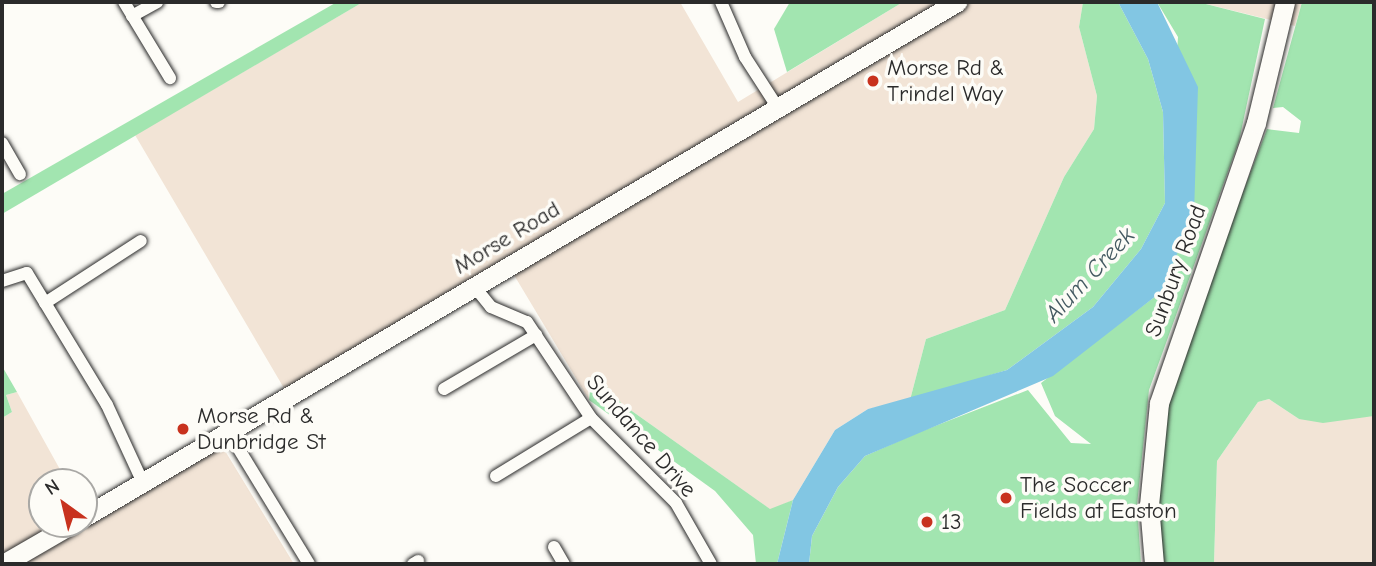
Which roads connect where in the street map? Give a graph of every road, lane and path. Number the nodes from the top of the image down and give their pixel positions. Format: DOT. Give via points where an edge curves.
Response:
graph roads {
  1 [pos="124,2"];
  2 [pos="157,2"];
  3 [pos="721,2"];
  4 [pos="957,2"];
  5 [pos="1285,2"];
  6 [pos="132,16"];
  7 [pos="170,78"];
  8 [pos="778,108"];
  9 [pos="2,143"];
  10 [pos="20,174"];
  11 [pos="141,241"];
  12 [pos="2,281"];
  13 [pos="474,286"];
  14 [pos="46,303"];
  15 [pos="536,335"];
  16 [pos="444,389"];
  17 [pos="592,418"];
  18 [pos="229,433"];
  19 [pos="496,476"];
  20 [pos="143,483"];
  21 [pos="98,509"];
  22 [pos="48,538"];
  23 [pos="554,547"];
  24 [pos="3,564"];
  25 [pos="309,564"];
  26 [pos="564,564"];
  27 [pos="711,564"];
  28 [pos="1154,564"];
  1 -- 6 [label="street"];
  2 -- 6 [label="street"];
  3 -- 8 [label="street" via="745,57"];
  4 -- 8 [label="main road, Morse Road"];
  5 -- 28 [label="main road, Sunbury Road" via="1256,123 1159,403 1149,505"];
  6 -- 7 [label="street"];
  8 -- 13 [label="main road, Morse Road"];
  9 -- 10 [label="street"];
  11 -- 14 [label="street"];
  12 -- 14 [label="street" via="27,273"];
  13 -- 15 [label="street, Sundance Drive" via="491,307 520,317"];
  13 -- 18 [label="main road, Morse Road"];
  14 -- 20 [label="street" via="107,405"];
  15 -- 16 [label="street"];
  15 -- 17 [label="street, Sundance Drive"];
  17 -- 19 [label="street"];
  17 -- 27 [label="street, Sundance Drive" via="662,485"];
  18 -- 20 [label="main road, Morse Road"];
  18 -- 25 [label="street"];
  20 -- 21 [label="main road, Morse Road"];
  22 -- 24 [label="main road"];
  23 -- 26 [label="street"];
}
